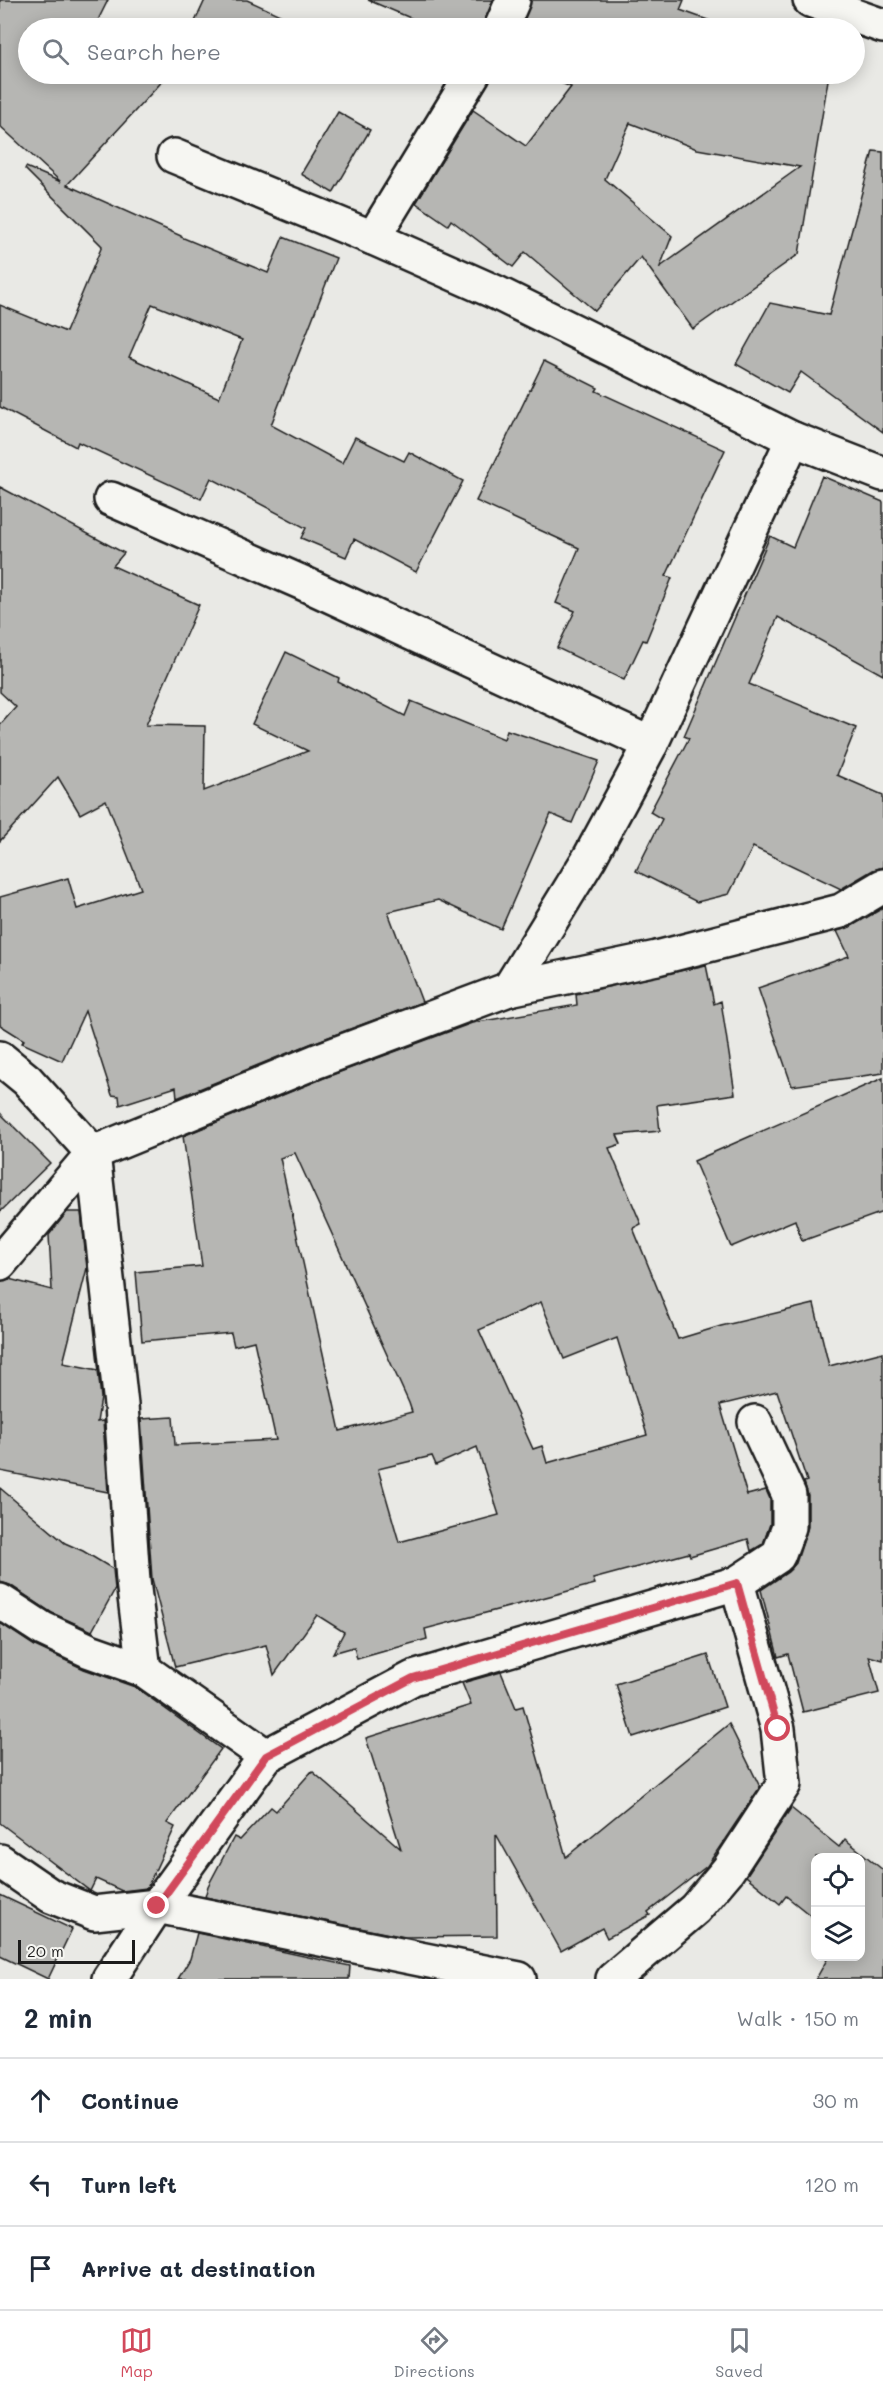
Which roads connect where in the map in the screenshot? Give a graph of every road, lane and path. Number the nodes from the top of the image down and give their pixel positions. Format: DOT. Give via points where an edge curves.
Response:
graph roads {
  1 [pos="513,0"];
  2 [pos="810,0"];
  3 [pos="505,18"];
  4 [pos="861,18"];
  5 [pos="865,20"];
  6 [pos="883,26"];
  7 [pos="467,84"];
  8 [pos="174,156"];
  9 [pos="373,238"];
  10 [pos="794,439"];
  11 [pos="883,474"];
  12 [pos="111,500"];
  13 [pos="651,744"];
  14 [pos="883,886"];
  15 [pos="509,989"];
  16 [pos="0,1058"];
  17 [pos="93,1153"];
  18 [pos="0,1263"];
  19 [pos="755,1422"];
  20 [pos="737,1583"];
  21 [pos="0,1601"];
  22 [pos="144,1670"];
  23 [pos="266,1756"];
  24 [pos="0,1861"];
  25 [pos="157,1906"];
  26 [pos="110,1979"];
  27 [pos="519,1979"];
  28 [pos="613,1979"];
  1 -- 3 [label="street"];
  2 -- 4 [label="street"];
  5 -- 6 [label="street"];
  7 -- 9 [label="street"];
  8 -- 9 [label="street"];
  9 -- 10 [label="street" via="495,292"];
  10 -- 11 [label="street"];
  10 -- 13 [label="street"];
  12 -- 13 [label="street" via="303,583"];
  13 -- 15 [label="street" via="590,857"];
  14 -- 15 [label="street" via="841,911 657,958"];
  15 -- 17 [label="street" via="317,1060"];
  16 -- 17 [label="street" via="27,1080"];
  17 -- 18 [label="street"];
  17 -- 22 [label="street" via="121,1405 133,1581"];
  19 -- 20 [label="street" via="789,1496 789,1527 778,1556"];
  20 -- 23 [label="street" via="413,1678"];
  20 -- 28 [label="street" via="778,1729 784,1784 728,1870 694,1909"];
  21 -- 22 [label="street" via="43,1629"];
  22 -- 23 [label="street"];
  23 -- 25 [label="street"];
  24 -- 25 [label="street" via="51,1896 94,1913"];
  25 -- 26 [label="street"];
  25 -- 27 [label="street"];
}
